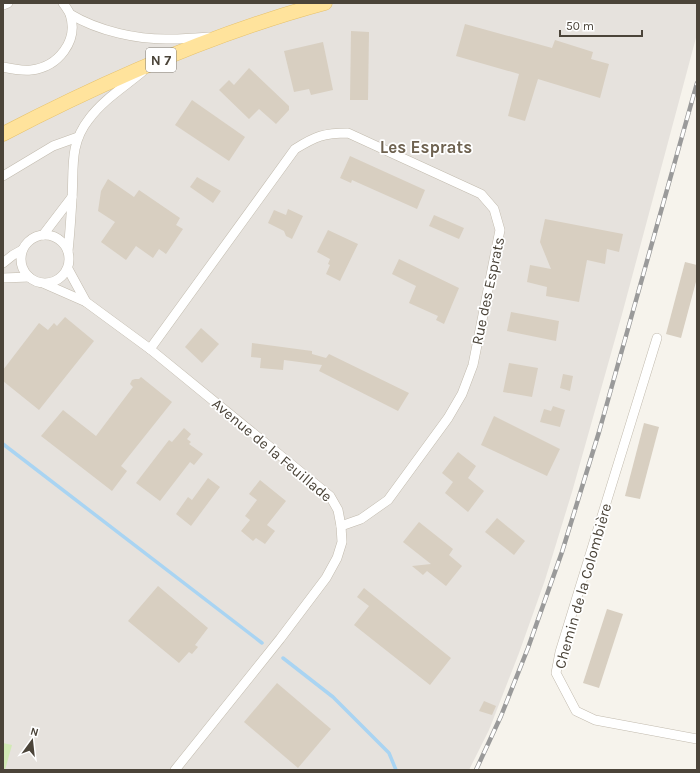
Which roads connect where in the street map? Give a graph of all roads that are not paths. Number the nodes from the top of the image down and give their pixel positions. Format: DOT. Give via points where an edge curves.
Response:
graph roads {
  1 [pos="8,3"];
  2 [pos="63,3"];
  3 [pos="325,3"];
  4 [pos="3,5"];
  5 [pos="70,14"];
  6 [pos="222,36"];
  7 [pos="150,65"];
  8 [pos="3,67"];
  9 [pos="3,134"];
  10 [pos="78,137"];
  11 [pos="3,176"];
  12 [pos="72,197"];
  13 [pos="43,235"];
  14 [pos="22,250"];
  15 [pos="68,251"];
  16 [pos="3,263"];
  17 [pos="68,269"];
  18 [pos="3,278"];
  19 [pos="29,278"];
  20 [pos="45,284"];
  21 [pos="86,302"];
  22 [pos="657,338"];
  23 [pos="150,349"];
  24 [pos="342,526"];
  25 [pos="697,739"];
  26 [pos="175,770"];
  1 -- 4 [label="street"];
  2 -- 5 [label="street"];
  3 -- 6 [label="main road, N 7"];
  5 -- 6 [label="street" via="99,28 140,37 170,39"];
  5 -- 8 [label="street" via="72,29 69,43 52,63 30,70"];
  6 -- 7 [label="main road, N 7"];
  7 -- 9 [label="main road, N 7"];
  7 -- 10 [label="street" via="99,107"];
  10 -- 11 [label="street" via="53,146"];
  10 -- 12 [label="street" via="74,152"];
  12 -- 13 [label="street"];
  12 -- 15 [label="street"];
  13 -- 14 [label="street" via="30,240"];
  13 -- 15 [label="street" via="61,240"];
  14 -- 16 [label="street"];
  14 -- 19 [label="street" via="22,265"];
  15 -- 17 [label="street"];
  17 -- 20 [label="street" via="59,280"];
  17 -- 21 [label="street, Avenue de la Feuillade"];
  18 -- 19 [label="street"];
  19 -- 20 [label="street"];
  20 -- 21 [label="street, Avenue de la Feuillade"];
  21 -- 23 [label="street, Avenue de la Feuillade"];
  22 -- 25 [label="street, Chemin de la Colombière" via="560,652 556,673 576,711 595,720"];
  23 -- 24 [label="street, Avenue de la Feuillade" via="330,496 338,510"];
  23 -- 24 [label="street, Rue des Esprats" via="295,149 312,138 330,133 348,133 481,194 494,209 500,230 472,365 465,387 448,418 388,500 361,519"];
  24 -- 26 [label="street, Avenue de la Feuillade" via="342,542 326,578 280,640"];
}
